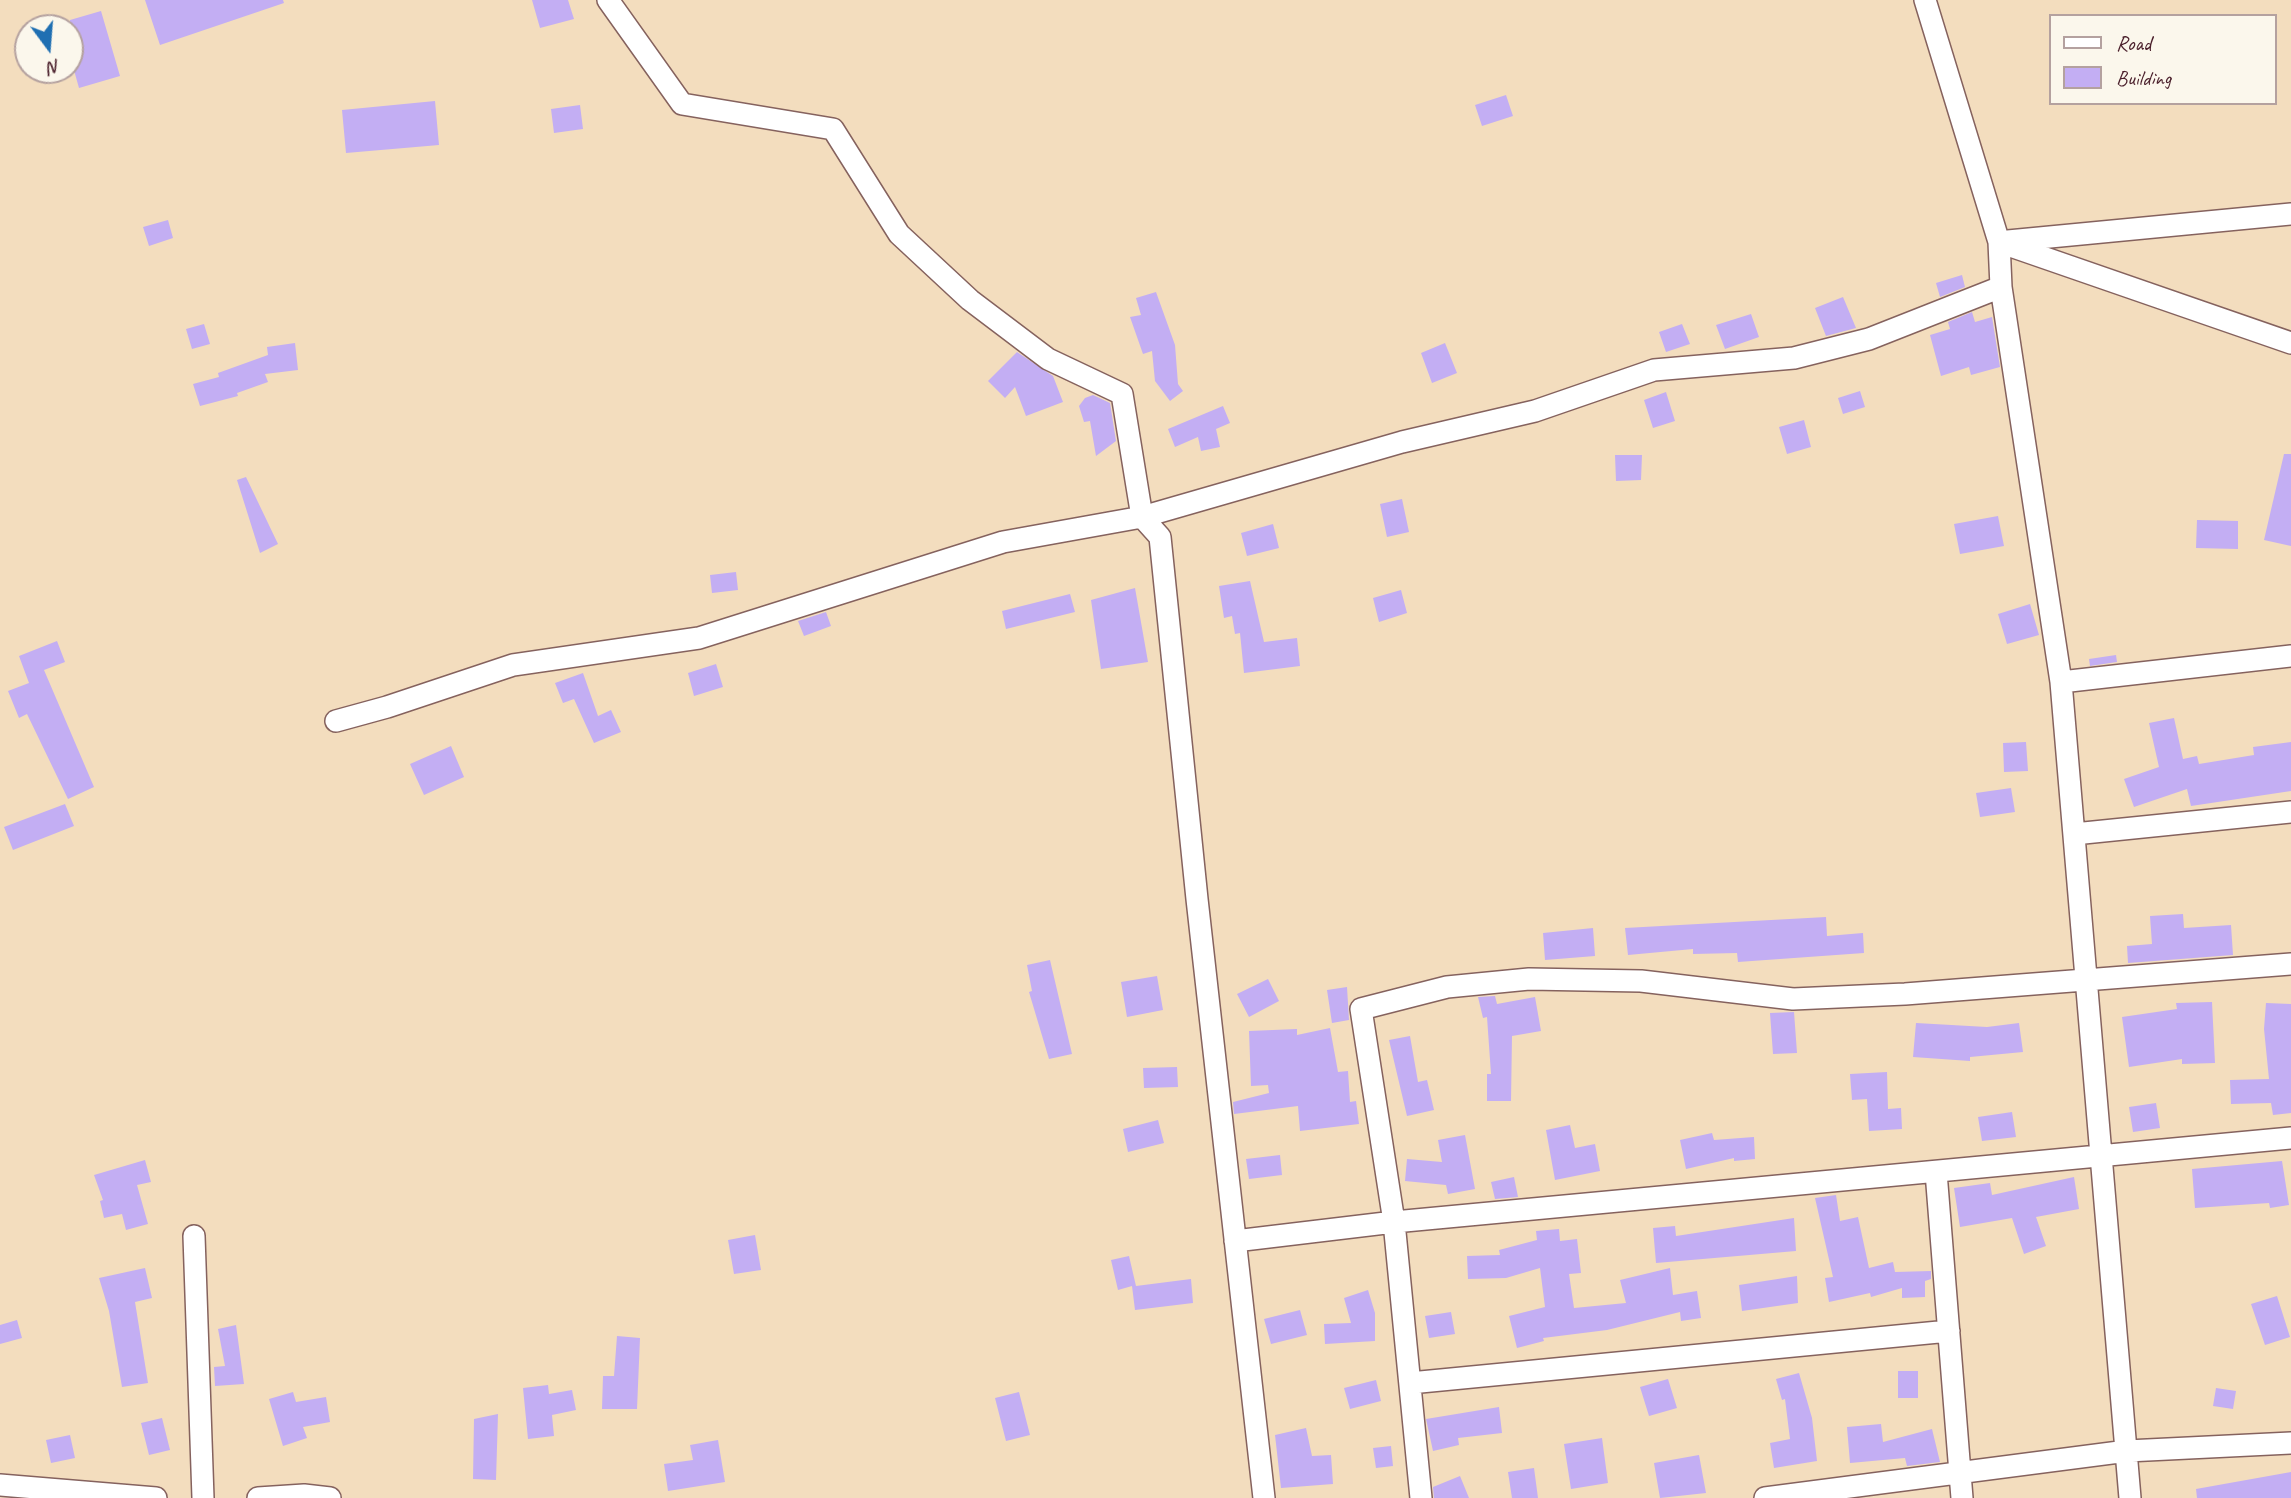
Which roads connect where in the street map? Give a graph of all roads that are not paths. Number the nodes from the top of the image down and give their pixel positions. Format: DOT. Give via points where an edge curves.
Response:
graph roads {
  1 [pos="608,0"];
  2 [pos="1925,0"];
  3 [pos="2291,214"];
  4 [pos="1999,242"];
  5 [pos="2001,287"];
  6 [pos="2291,344"];
  7 [pos="1142,517"];
  8 [pos="2291,656"];
  9 [pos="2061,682"];
  10 [pos="336,721"];
  11 [pos="2291,812"];
  12 [pos="2074,834"];
  13 [pos="2291,964"];
  14 [pos="2087,981"];
  15 [pos="2291,1138"];
  16 [pos="2102,1158"];
  17 [pos="1936,1172"];
  18 [pos="1394,1222"];
  19 [pos="194,1236"];
  20 [pos="1235,1241"];
  21 [pos="1948,1331"];
  22 [pos="1410,1383"];
  23 [pos="2291,1443"];
  24 [pos="2127,1451"];
  25 [pos="1960,1472"];
  26 [pos="0,1485"];
  27 [pos="156,1498"];
  28 [pos="203,1498"];
  29 [pos="258,1498"];
  30 [pos="330,1498"];
  31 [pos="1264,1498"];
  32 [pos="1421,1498"];
  33 [pos="1765,1498"];
  34 [pos="1962,1498"];
  35 [pos="2130,1498"];
  1 -- 7 [label="street" via="682,104 833,130 900,234 970,300 1048,359 1122,394"];
  2 -- 4 [label="street"];
  3 -- 4 [label="street"];
  4 -- 5 [label="street"];
  4 -- 6 [label="street"];
  5 -- 7 [label="street" via="1869,339 1794,358 1654,370 1535,411 1402,442"];
  5 -- 9 [label="street"];
  7 -- 10 [label="street" via="1003,542 699,638 513,664"];
  7 -- 20 [label="street" via="1160,537"];
  8 -- 9 [label="street"];
  9 -- 12 [label="street"];
  11 -- 12 [label="street"];
  12 -- 14 [label="street"];
  13 -- 14 [label="street"];
  14 -- 16 [label="street"];
  14 -- 18 [label="street" via="1793,999 1641,981 1528,979 1447,987 1361,1009"];
  15 -- 16 [label="street"];
  16 -- 17 [label="street"];
  16 -- 24 [label="street"];
  17 -- 18 [label="street"];
  17 -- 21 [label="street"];
  18 -- 20 [label="street"];
  18 -- 22 [label="street"];
  19 -- 28 [label="street"];
  20 -- 31 [label="street"];
  21 -- 22 [label="street"];
  21 -- 25 [label="street"];
  22 -- 32 [label="street"];
  23 -- 24 [label="street"];
  24 -- 25 [label="street"];
  24 -- 35 [label="street"];
  25 -- 33 [label="street"];
  25 -- 34 [label="street"];
  26 -- 27 [label="street"];
  29 -- 30 [label="street"];
}
